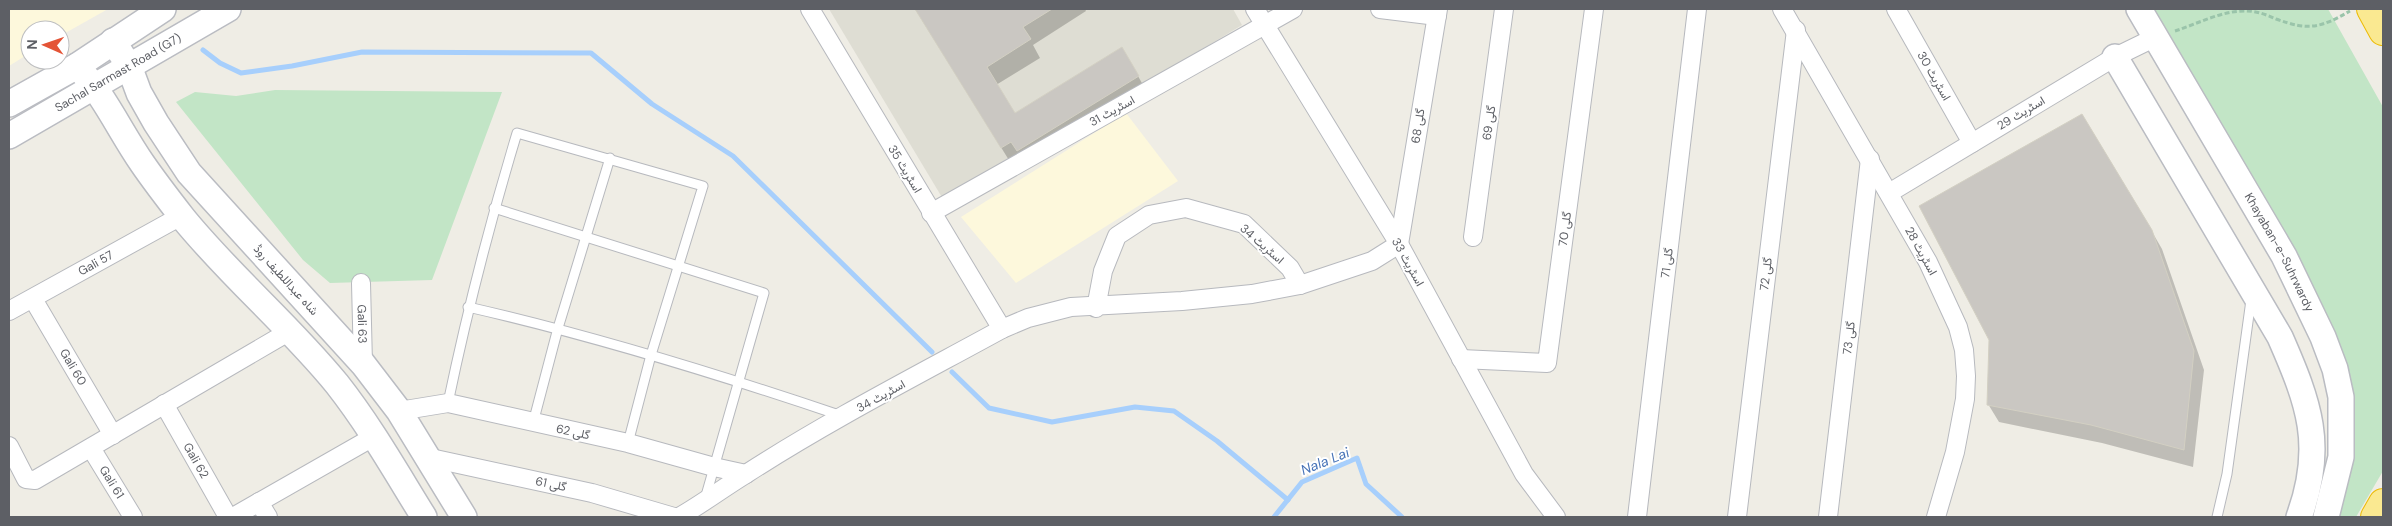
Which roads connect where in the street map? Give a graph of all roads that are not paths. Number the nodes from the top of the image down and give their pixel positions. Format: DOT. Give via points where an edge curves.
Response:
graph roads {
  1 [pos="163,9"];
  2 [pos="228,9"];
  3 [pos="810,9"];
  4 [pos="1255,9"];
  5 [pos="1293,9"];
  6 [pos="1380,9"];
  7 [pos="1504,9"];
  8 [pos="1594,9"];
  9 [pos="1697,9"];
  10 [pos="1782,9"];
  11 [pos="1896,9"];
  12 [pos="2139,9"];
  13 [pos="2371,9"];
  14 [pos="1437,12"];
  15 [pos="1265,25"];
  16 [pos="1796,30"];
  17 [pos="2383,31"];
  18 [pos="2156,37"];
  19 [pos="113,40"];
  20 [pos="2114,57"];
  21 [pos="78,66"];
  22 [pos="129,66"];
  23 [pos="95,86"];
  24 [pos="9,104"];
  25 [pos="9,136"];
  26 [pos="1972,143"];
  27 [pos="610,158"];
  28 [pos="1870,159"];
  29 [pos="1889,193"];
  30 [pos="494,208"];
  31 [pos="931,213"];
  32 [pos="182,216"];
  33 [pos="587,236"];
  34 [pos="1473,237"];
  35 [pos="1398,244"];
  36 [pos="678,266"];
  37 [pos="361,283"];
  38 [pos="1300,285"];
  39 [pos="2253,291"];
  40 [pos="33,299"];
  41 [pos="468,307"];
  42 [pos="1096,308"];
  43 [pos="9,311"];
  44 [pos="558,328"];
  45 [pos="1002,329"];
  46 [pos="290,331"];
  47 [pos="652,356"];
  48 [pos="1461,359"];
  49 [pos="364,364"];
  50 [pos="740,382"];
  51 [pos="448,403"];
  52 [pos="164,404"];
  53 [pos="400,411"];
  54 [pos="844,417"];
  55 [pos="532,423"];
  56 [pos="113,435"];
  57 [pos="375,436"];
  58 [pos="628,443"];
  59 [pos="9,446"];
  60 [pos="90,448"];
  61 [pos="426,456"];
  62 [pos="714,467"];
  63 [pos="746,474"];
  64 [pos="704,502"];
  65 [pos="2383,503"];
  66 [pos="264,510"];
  67 [pos="133,517"];
  68 [pos="228,517"];
  69 [pos="233,517"];
  70 [pos="424,517"];
  71 [pos="464,517"];
  72 [pos="674,517"];
  73 [pos="679,517"];
  74 [pos="1556,517"];
  75 [pos="1637,517"];
  76 [pos="1737,517"];
  77 [pos="1828,517"];
  78 [pos="1936,517"];
  79 [pos="2216,517"];
  80 [pos="2299,517"];
  81 [pos="2326,517"];
  82 [pos="2375,517"];
  1 -- 19 [label="street"];
  2 -- 22 [label="street, Sachal Sarmast Road (G7)"];
  3 -- 31 [label="street, اسٹریٹ 35"];
  4 -- 15 [label="street, اسٹریٹ 33"];
  5 -- 15 [label="street, اسٹریٹ 31"];
  6 -- 14 [label="street"];
  7 -- 34 [label="street, گلی 69"];
  8 -- 48 [label="street, گلی 70" via="1548,364"];
  9 -- 75 [label="street, گلی 71"];
  10 -- 16 [label="street, اسٹریٹ 28"];
  11 -- 26 [label="street, اسٹریٹ 30"];
  12 -- 18 [label="street, Khayaban-e-Suhrwardy"];
  13 -- 17 [label="highway"];
  14 -- 35 [label="street, گلی 68"];
  15 -- 31 [label="street, اسٹریٹ 31"];
  15 -- 35 [label="street, اسٹریٹ 33"];
  16 -- 28 [label="street, اسٹریٹ 28"];
  16 -- 76 [label="street, گلی 72"];
  18 -- 20 [label="street, اسٹریٹ 29"];
  18 -- 81 [label="street, Khayaban-e-Suhrwardy" via="2284,256 2335,369 2341,397 2341,457"];
  19 -- 21 [label="street"];
  19 -- 22 [label="street, شاہ عبداللطیف روڈ"];
  20 -- 26 [label="street, اسٹریٹ 29"];
  20 -- 39 [label="street"];
  21 -- 23 [label="street"];
  21 -- 24 [label="street"];
  22 -- 23 [label="street, Sachal Sarmast Road (G7)"];
  22 -- 49 [label="street, شاہ عبداللطیف روڈ" via="156,124 190,173"];
  23 -- 25 [label="street, Sachal Sarmast Road (G7)"];
  23 -- 32 [label="street" via="142,163"];
  26 -- 29 [label="street, اسٹریٹ 29"];
  27 -- 30 [label="lane" via="517,133"];
  27 -- 33 [label="lane"];
  27 -- 36 [label="lane" via="704,186"];
  28 -- 29 [label="street, اسٹریٹ 28"];
  28 -- 77 [label="street, گلی 73"];
  29 -- 78 [label="street, اسٹریٹ 28" via="1948,302 1964,350 1965,399 1955,452"];
  30 -- 33 [label="lane"];
  30 -- 41 [label="lane"];
  31 -- 45 [label="street, اسٹریٹ 35"];
  32 -- 40 [label="street, Gali 57"];
  32 -- 46 [label="street" via="223,265"];
  33 -- 36 [label="lane"];
  33 -- 44 [label="lane"];
  35 -- 38 [label="street, اسٹریٹ 34" via="1372,261"];
  35 -- 48 [label="street, اسٹریٹ 33"];
  36 -- 47 [label="lane"];
  36 -- 50 [label="lane" via="764,293"];
  37 -- 49 [label="street, Gali 63"];
  38 -- 42 [label="street, اسٹریٹ 34" via="1243,294"];
  38 -- 42 [label="street, اسٹریٹ 34" via="1290,268 1244,224 1186,208 1150,215 1117,236 1103,271"];
  39 -- 79 [label="lane" via="2227,474"];
  39 -- 80 [label="street" via="2280,337 2308,405 2311,475"];
  40 -- 43 [label="street, Gali 57"];
  40 -- 56 [label="street, Gali 60"];
  41 -- 44 [label="lane"];
  41 -- 51 [label="lane"];
  42 -- 45 [label="street, اسٹریٹ 34" via="1071,307 1028,318"];
  44 -- 47 [label="lane"];
  44 -- 55 [label="lane"];
  45 -- 54 [label="street, اسٹریٹ 34"];
  46 -- 52 [label="street"];
  46 -- 57 [label="street" via="337,385"];
  47 -- 50 [label="lane"];
  47 -- 58 [label="lane"];
  48 -- 74 [label="street, اسٹریٹ 33" via="1524,474"];
  49 -- 53 [label="street, شاہ عبداللطیف روڈ"];
  50 -- 54 [label="lane"];
  50 -- 62 [label="lane"];
  51 -- 53 [label="street, گلی 62"];
  51 -- 55 [label="street, گلی 62"];
  52 -- 56 [label="street"];
  52 -- 68 [label="street, Gali 62"];
  53 -- 61 [label="street, شاہ عبداللطیف روڈ"];
  54 -- 63 [label="street, اسٹریٹ 34"];
  55 -- 58 [label="street, گلی 62"];
  56 -- 60 [label="street"];
  57 -- 66 [label="street"];
  57 -- 70 [label="street"];
  58 -- 62 [label="street, گلی 62"];
  59 -- 60 [label="street" via="30,481"];
  60 -- 67 [label="street, Gali 61"];
  61 -- 71 [label="street, شاہ عبداللطیف روڈ"];
  61 -- 72 [label="street, گلی 61" via="592,493"];
  62 -- 63 [label="street, گلی 62"];
  62 -- 64 [label="lane"];
  63 -- 64 [label="street, اسٹریٹ 34"];
  64 -- 73 [label="street, اسٹریٹ 34"];
  65 -- 82 [label="highway"];
  66 -- 69 [label="street"];
}
